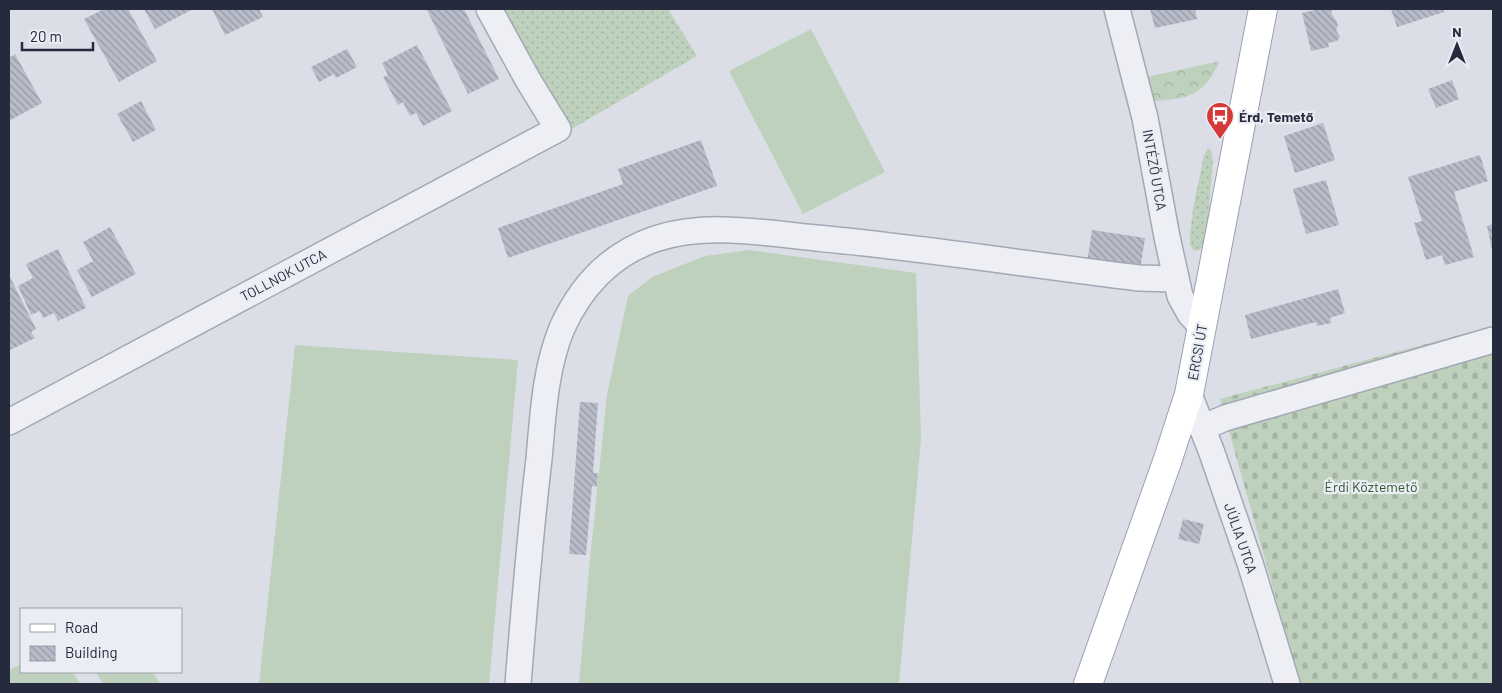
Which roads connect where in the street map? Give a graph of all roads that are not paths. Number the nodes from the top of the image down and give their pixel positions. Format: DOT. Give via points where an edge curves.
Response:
graph roads {
  1 [pos="489,9"];
  2 [pos="1117,9"];
  3 [pos="1263,9"];
  4 [pos="1176,279"];
  5 [pos="1202,327"];
  6 [pos="1493,340"];
  7 [pos="1189,394"];
  8 [pos="9,422"];
  9 [pos="1202,428"];
  10 [pos="518,684"];
  11 [pos="1088,684"];
  12 [pos="1287,684"];
  1 -- 8 [label="street, TOLLNOK UTCA" via="558,129"];
  2 -- 4 [label="street, INTÉZŐ UTCA" via="1145,118"];
  3 -- 5 [label="main road, ERCSI ÚT"];
  4 -- 5 [label="street, INTÉZŐ UTCA" via="1180,296"];
  4 -- 10 [label="street" via="1139,278 850,241 735,230 686,232 628,250 602,268 582,292 562,328 551,365 529,542"];
  5 -- 7 [label="main road, ERCSI ÚT"];
  6 -- 9 [label="street" via="1226,418"];
  7 -- 9 [label="street, JÚLIA UTCA"];
  7 -- 11 [label="main road, ERCSI ÚT"];
  9 -- 12 [label="street, JÚLIA UTCA" via="1250,563"];
}
